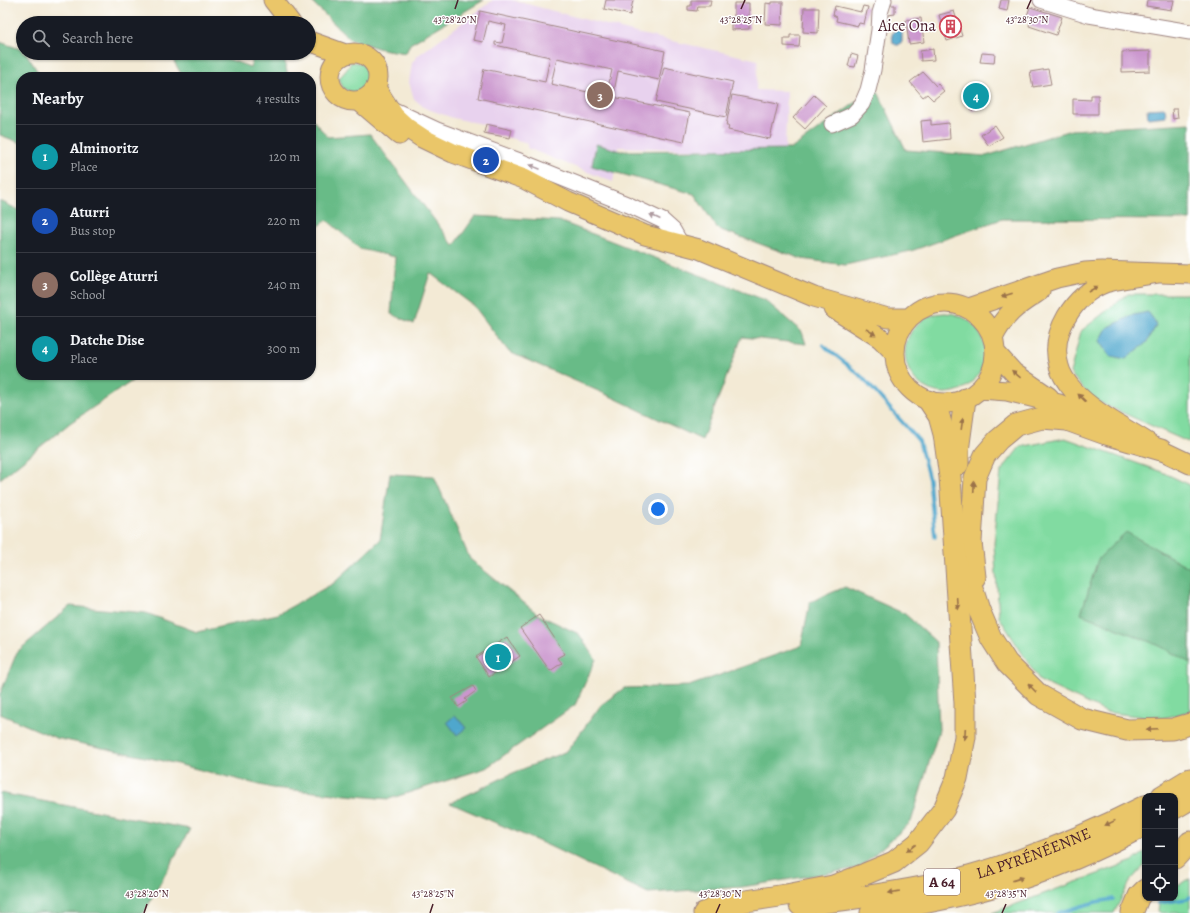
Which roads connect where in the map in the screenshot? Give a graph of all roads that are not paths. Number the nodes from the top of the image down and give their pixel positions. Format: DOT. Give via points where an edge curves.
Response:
graph roads {
  1 [pos="273,0"];
  2 [pos="884,0"];
  3 [pos="1041,0"];
  4 [pos="286,16"];
  5 [pos="1190,32"];
  6 [pos="316,44"];
  7 [pos="316,50"];
  8 [pos="344,54"];
  9 [pos="331,69"];
  10 [pos="376,88"];
  11 [pos="359,101"];
  12 [pos="388,107"];
  13 [pos="832,124"];
  14 [pos="568,202"];
  15 [pos="681,244"];
  16 [pos="1159,273"];
  17 [pos="1190,274"];
  18 [pos="1057,278"];
  19 [pos="814,297"];
  20 [pos="969,308"];
  21 [pos="908,318"];
  22 [pos="994,345"];
  23 [pos="894,353"];
  24 [pos="973,394"];
  25 [pos="929,401"];
  26 [pos="1059,404"];
  27 [pos="1161,450"];
  28 [pos="1190,464"];
  29 [pos="979,610"];
  30 [pos="1190,724"];
  31 [pos="1190,779"];
  32 [pos="1167,793"];
  33 [pos="1190,798"];
  34 [pos="1178,806"];
  35 [pos="1142,808"];
  36 [pos="1142,826"];
  37 [pos="1190,842"];
  38 [pos="1178,855"];
  39 [pos="1142,893"];
  40 [pos="704,913"];
  41 [pos="727,913"];
  42 [pos="871,913"];
  43 [pos="1132,913"];
  1 -- 4 [label="main road"];
  2 -- 13 [label="street" via="868,90 862,104 852,115"];
  3 -- 5 [label="street" via="1089,15"];
  6 -- 8 [label="main road"];
  7 -- 9 [label="main road"];
  8 -- 9 [label="main road"];
  8 -- 10 [label="main road" via="360,53 373,61 379,76"];
  9 -- 11 [label="main road" via="330,82 337,94 343,99"];
  10 -- 11 [label="main road" via="371,95"];
  10 -- 12 [label="main road"];
  11 -- 14 [label="main road" via="396,134 434,156 537,195"];
  12 -- 14 [label="main road" via="407,128 422,138 453,153 524,179"];
  15 -- 12 [label="street, one-way" via="673,230 657,218 437,130"];
  14 -- 15 [label="main road" via="645,235"];
  15 -- 19 [label="main road" via="717,255"];
  16 -- 17 [label="main road"];
  16 -- 18 [label="main road" via="1101,271"];
  27 -- 16 [label="main road, one-way" via="1082,399 1064,377 1057,357 1057,343 1063,323 1073,307 1089,291 1106,282"];
  18 -- 20 [label="main road, one-way"];
  18 -- 22 [label="main road" via="1011,311 999,326"];
  19 -- 21 [label="main road" via="888,318"];
  19 -- 23 [label="main road, one-way" via="880,338"];
  20 -- 21 [label="main road" via="954,303 937,303 922,308"];
  20 -- 22 [label="main road" via="988,326"];
  21 -- 23 [label="main road" via="896,340"];
  22 -- 24 [label="main road" via="994,366 989,378"];
  26 -- 22 [label="main road, one-way" via="1014,373"];
  23 -- 25 [label="main road" via="897,369 904,383 915,394"];
  24 -- 25 [label="main road" via="953,403"];
  24 -- 26 [label="main road" via="1007,391"];
  29 -- 24 [label="highway, one-way" via="966,569 958,451"];
  25 -- 40 [label="highway, one-way" via="944,434 949,470 965,703 965,737 957,778 944,809 918,843 894,862 833,886 726,904"];
  26 -- 27 [label="main road"];
  27 -- 28 [label="main road"];
  29 -- 27 [label="highway, one-way" via="971,542 975,478 985,455 998,440 1016,425 1042,418 1067,420"];
  30 -- 29 [label="highway, one-way" via="1173,729 1127,730 1082,719 1039,695 1007,663 991,638"];
  31 -- 32 [label="highway"];
  33 -- 34 [label="highway"];
  35 -- 41 [label="highway, LA PYRÉNÉENNE / A 64, one-way" via="1065,844 957,879 846,900"];
  42 -- 36 [label="highway, LA PYRÉNÉENNE / A 64, one-way" via="941,900 1004,884 1083,855"];
  37 -- 38 [label="highway"];
  39 -- 43 [label="highway"];
}
